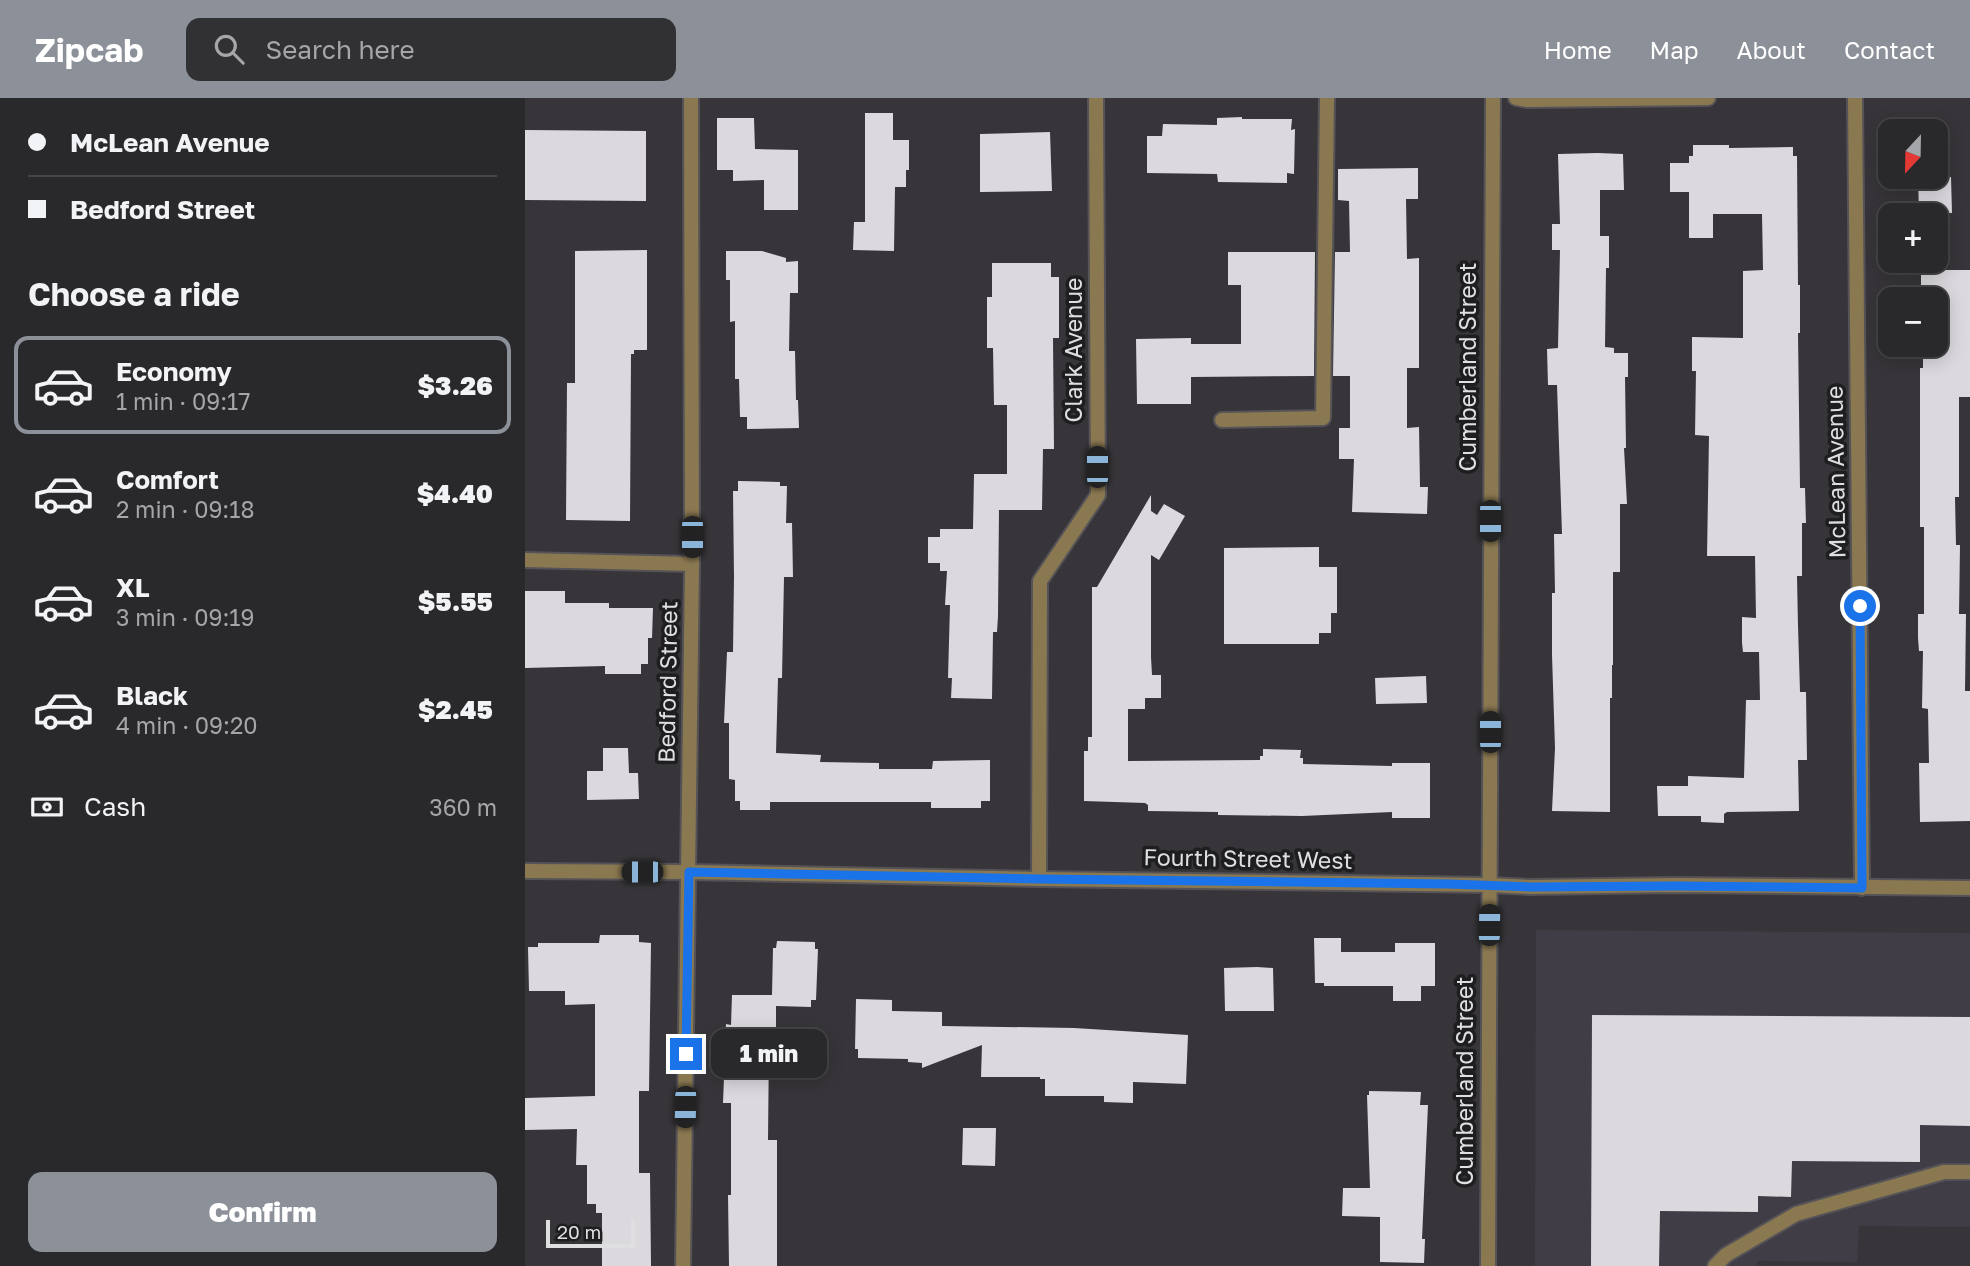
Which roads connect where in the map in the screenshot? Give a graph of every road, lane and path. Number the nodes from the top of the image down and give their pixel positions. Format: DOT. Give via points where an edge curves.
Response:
graph roads {
  1 [pos="691,98"];
  2 [pos="1096,98"];
  3 [pos="1327,98"];
  4 [pos="1493,98"];
  5 [pos="1516,98"];
  6 [pos="1708,98"];
  7 [pos="1855,98"];
  8 [pos="1222,420"];
  9 [pos="525,560"];
  10 [pos="692,564"];
  11 [pos="525,872"];
  12 [pos="689,872"];
  13 [pos="1039,879"];
  14 [pos="1489,885"];
  15 [pos="1862,888"];
  16 [pos="1970,888"];
  17 [pos="1970,1172"];
  18 [pos="683,1266"];
  19 [pos="1487,1266"];
  20 [pos="1715,1266"];
  1 -- 10 [label="street, Bedford Street"];
  2 -- 13 [label="street, Clark Avenue" via="1098,495 1040,581"];
  3 -- 8 [label="street" via="1323,418"];
  4 -- 14 [label="street, Cumberland Street"];
  5 -- 6 [label="street"];
  7 -- 15 [label="street, McLean Avenue"];
  9 -- 10 [label="street"];
  10 -- 12 [label="street, Bedford Street"];
  11 -- 12 [label="street, Fourth Street West"];
  12 -- 13 [label="street, Fourth Street West"];
  12 -- 18 [label="street, Bedford Street"];
  13 -- 14 [label="street, Fourth Street West"];
  14 -- 15 [label="street, Fourth Street West"];
  14 -- 19 [label="street, Cumberland Street"];
  15 -- 16 [label="street, Fourth Street West"];
  17 -- 20 [label="street" via="1944,1172 1796,1214"];
}
